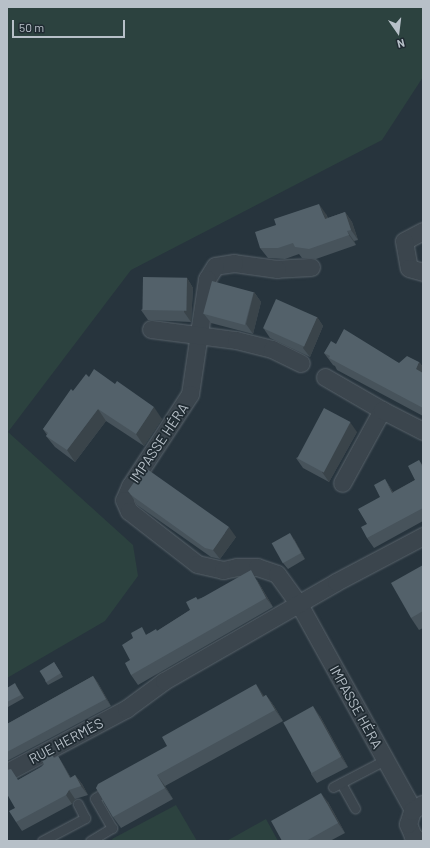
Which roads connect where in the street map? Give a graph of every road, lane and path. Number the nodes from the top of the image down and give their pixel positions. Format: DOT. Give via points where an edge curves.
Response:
graph roads {
  1 [pos="423,231"];
  2 [pos="311,267"];
  3 [pos="423,272"];
  4 [pos="151,329"];
  5 [pos="199,334"];
  6 [pos="301,363"];
  7 [pos="325,377"];
  8 [pos="382,410"];
  9 [pos="423,431"];
  10 [pos="342,483"];
  11 [pos="423,536"];
  12 [pos="299,604"];
  13 [pos="386,760"];
  14 [pos="7,772"];
  15 [pos="100,795"];
  16 [pos="78,804"];
  17 [pos="418,807"];
  18 [pos="355,808"];
  19 [pos="42,841"];
  20 [pos="90,841"];
  21 [pos="418,841"];
  1 -- 3 [label="street" via="404,241 409,268"];
  2 -- 5 [label="street, IMPASSE HÉRA" via="277,269 234,263 214,266 207,279"];
  4 -- 5 [label="street"];
  5 -- 6 [label="street" via="272,349"];
  5 -- 12 [label="street, IMPASSE HÉRA" via="190,394 130,486 124,500 129,512 197,564 223,570 237,567 267,568 277,574"];
  7 -- 8 [label="street"];
  8 -- 9 [label="street"];
  8 -- 10 [label="street"];
  11 -- 12 [label="street"];
  12 -- 13 [label="street, IMPASSE HÉRA"];
  12 -- 14 [label="street, RUE HERMÈS" via="164,681 126,709"];
  13 -- 17 [label="street, IMPASSE HÉRA"];
  13 -- 18 [label="lane" via="337,785"];
  15 -- 20 [label="lane" via="95,798 112,828"];
  16 -- 19 [label="lane" via="85,818"];
  17 -- 21 [label="street" via="408,824"];
}
